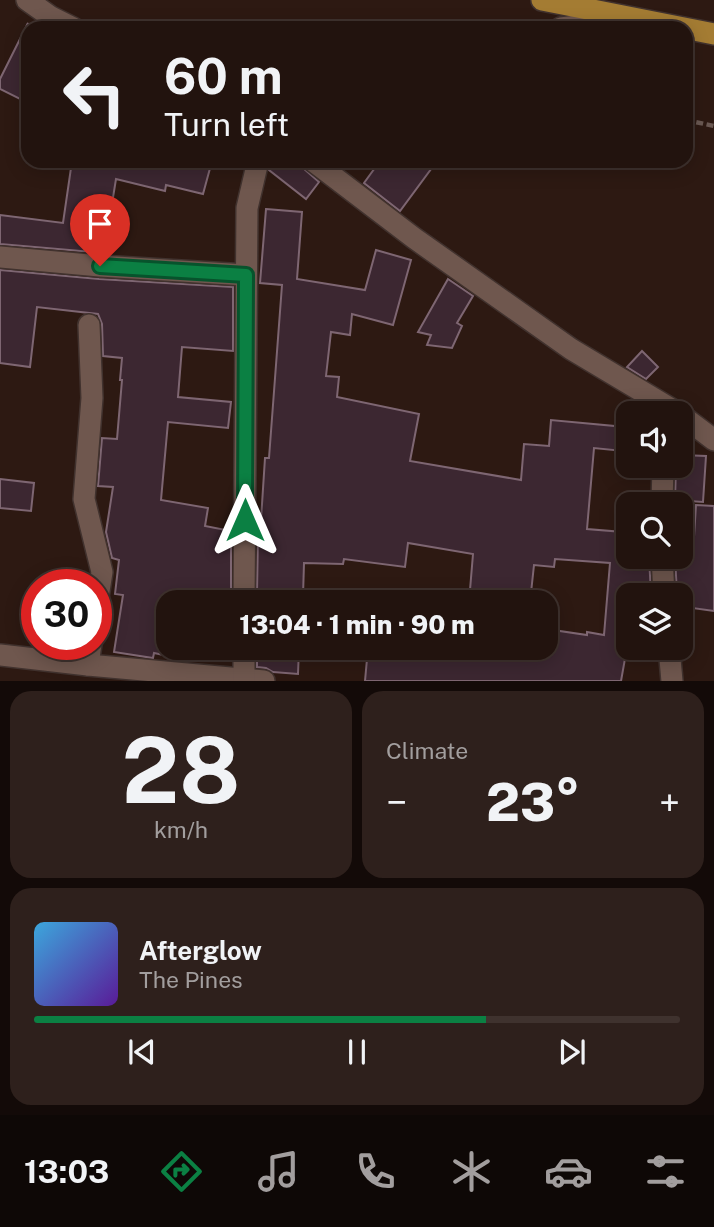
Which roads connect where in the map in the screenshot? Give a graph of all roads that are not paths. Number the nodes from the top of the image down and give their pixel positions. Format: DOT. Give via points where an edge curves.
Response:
graph roads {
  1 [pos="27,0"];
  2 [pos="542,0"];
  3 [pos="640,18"];
  4 [pos="59,21"];
  5 [pos="616,21"];
  6 [pos="654,21"];
  7 [pos="693,29"];
  8 [pos="714,34"];
  9 [pos="255,168"];
  10 [pos="322,168"];
  11 [pos="0,257"];
  12 [pos="246,275"];
  13 [pos="89,325"];
  14 [pos="658,401"];
  15 [pos="693,425"];
  16 [pos="714,440"];
  17 [pos="101,569"];
  18 [pos="244,590"];
  19 [pos="0,655"];
  20 [pos="89,660"];
  21 [pos="246,660"];
  22 [pos="670,660"];
  23 [pos="88,665"];
  24 [pos="250,680"];
  25 [pos="672,681"];
  1 -- 4 [label="street"];
  2 -- 3 [label="main road"];
  3 -- 5 [label="street"];
  3 -- 6 [label="main road"];
  7 -- 8 [label="main road"];
  9 -- 12 [label="street" via="247,208"];
  10 -- 14 [label="street" via="571,349"];
  11 -- 12 [label="street"];
  12 -- 18 [label="street"];
  13 -- 17 [label="street" via="92,398 84,499"];
  15 -- 16 [label="street"];
  19 -- 23 [label="street"];
  20 -- 23 [label="street"];
  21 -- 24 [label="street"];
  22 -- 25 [label="street"];
  23 -- 24 [label="street"];
}
